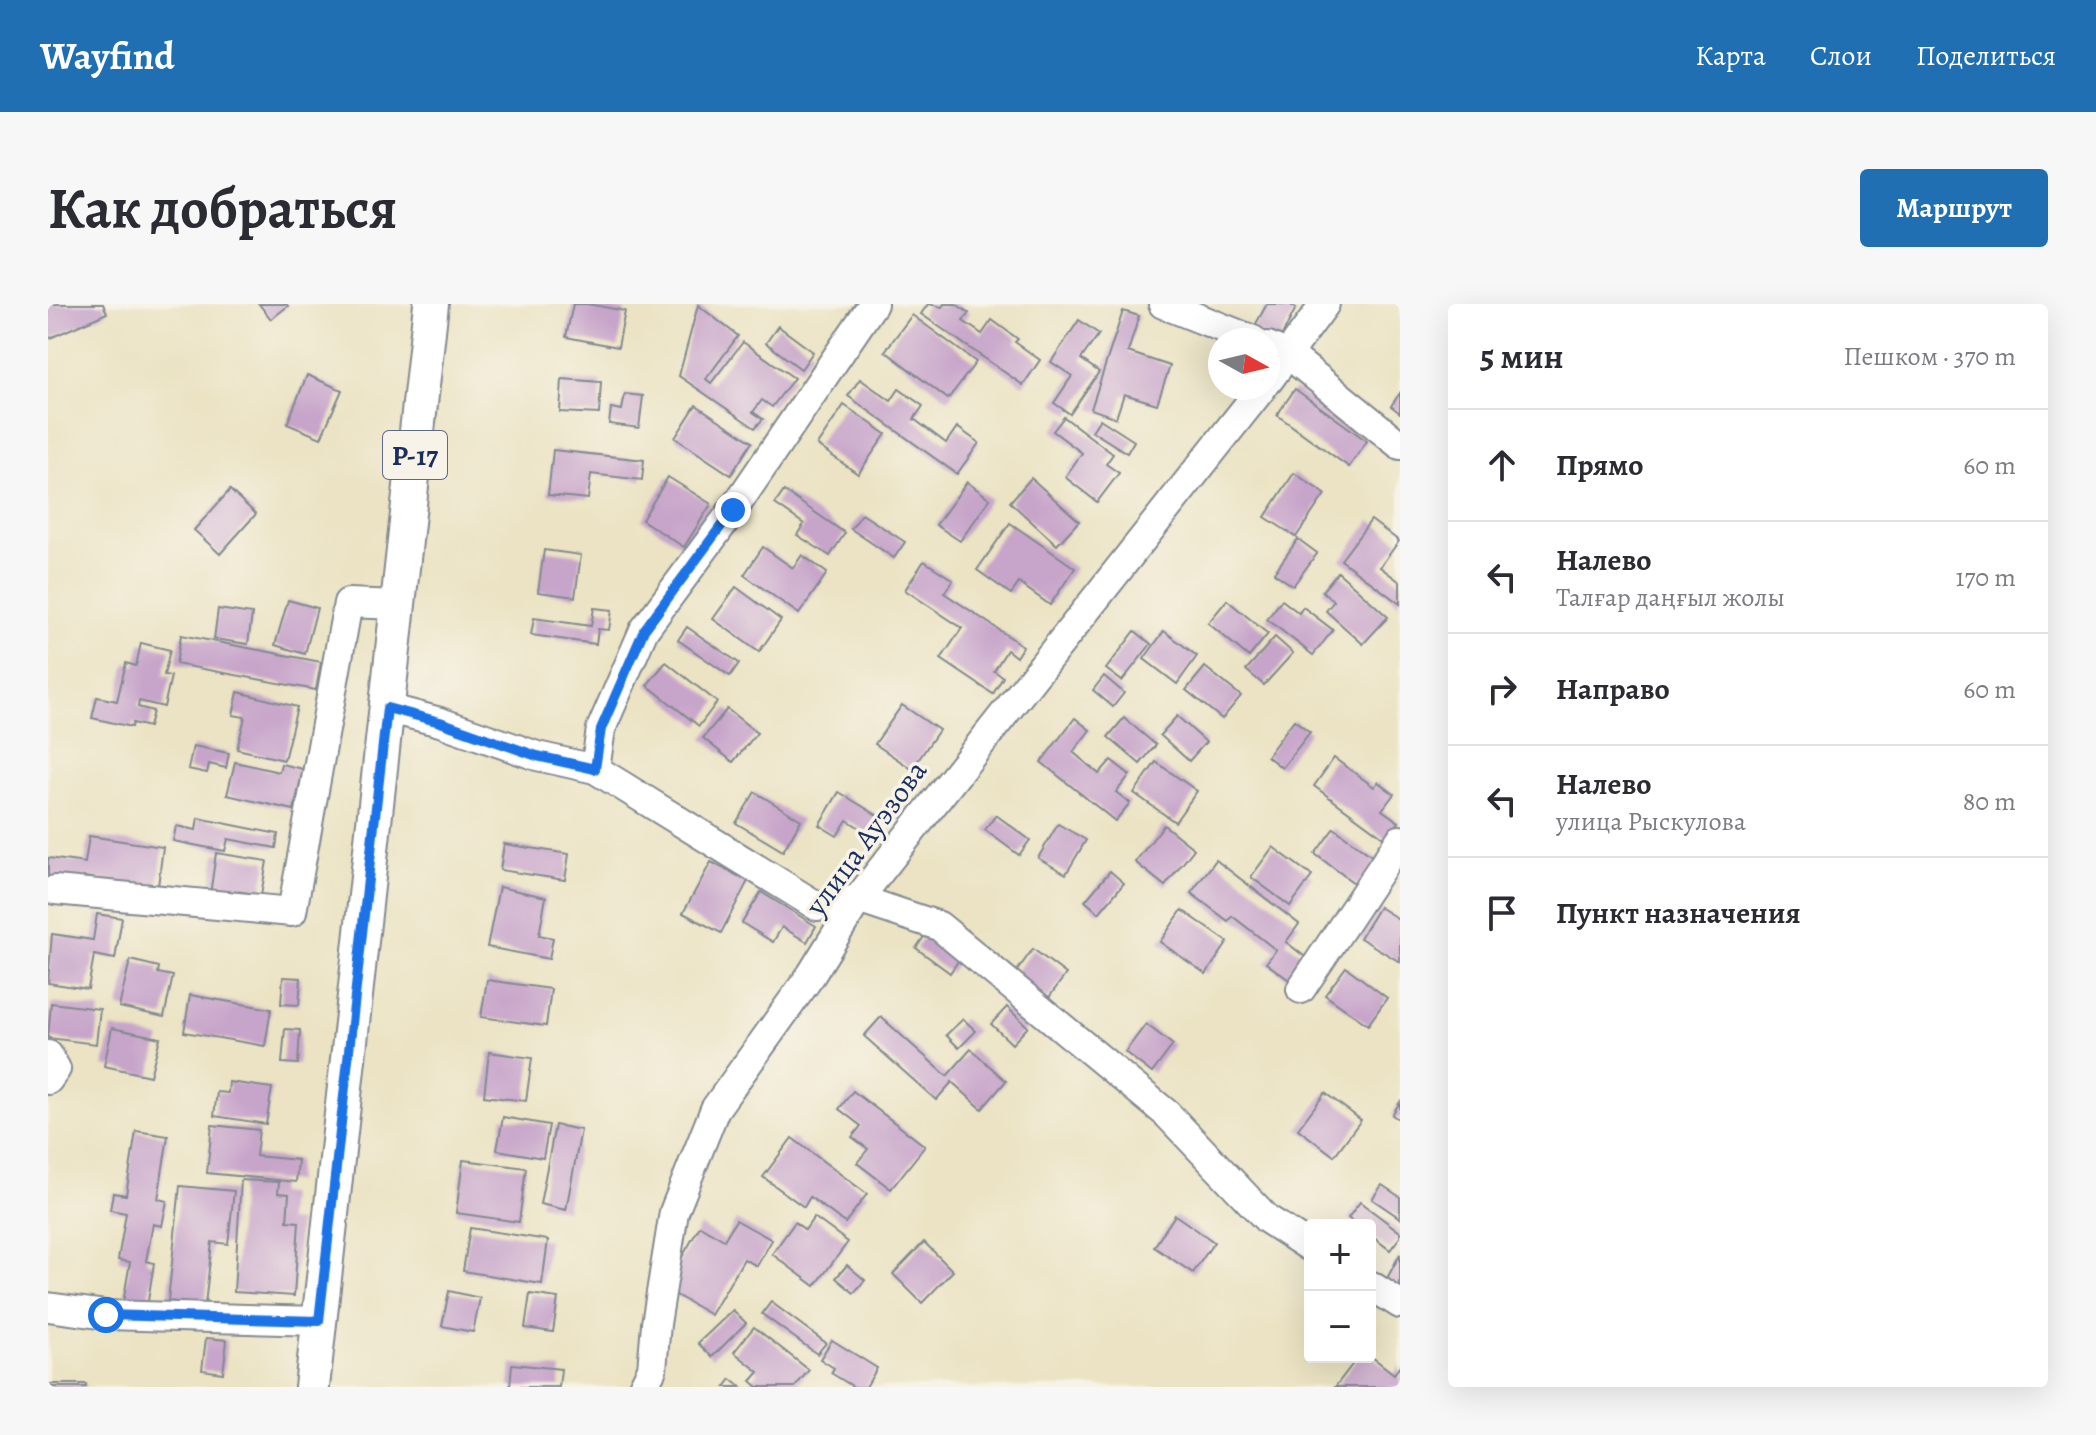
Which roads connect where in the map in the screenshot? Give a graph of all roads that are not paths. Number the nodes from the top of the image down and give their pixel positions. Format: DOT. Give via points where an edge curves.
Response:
graph roads {
  1 [pos="431,304"];
  2 [pos="873,304"];
  3 [pos="1163,304"];
  4 [pos="1325,304"];
  5 [pos="1223,328"];
  6 [pos="1280,348"];
  7 [pos="1280,352"];
  8 [pos="1253,400"];
  9 [pos="1400,445"];
  10 [pos="398,605"];
  11 [pos="387,708"];
  12 [pos="595,769"];
  13 [pos="1400,840"];
  14 [pos="55,890"];
  15 [pos="858,899"];
  16 [pos="1301,989"];
  17 [pos="48,1055"];
  18 [pos="48,1080"];
  19 [pos="1304,1243"];
  20 [pos="1376,1289"];
  21 [pos="1400,1304"];
  22 [pos="48,1307"];
  23 [pos="319,1321"];
  24 [pos="312,1387"];
  25 [pos="643,1387"];
  1 -- 10 [label="main road, P-17"];
  2 -- 12 [label="street" via="644,630 601,729"];
  3 -- 5 [label="street"];
  4 -- 6 [label="street"];
  7 -- 9 [label="street"];
  8 -- 15 [label="street, улица Ауэзова"];
  10 -- 11 [label="main road, P-17"];
  10 -- 14 [label="street" via="348,603 292,912"];
  11 -- 12 [label="street"];
  11 -- 23 [label="main road, P-17"];
  12 -- 15 [label="street" via="817,906"];
  13 -- 16 [label="street"];
  15 -- 19 [label="street" via="939,926 1167,1114 1267,1219"];
  15 -- 25 [label="street, улица Ауэзова" via="715,1109 674,1212 652,1369"];
  17 -- 18 [label="street" via="56,1069"];
  20 -- 21 [label="street"];
  22 -- 23 [label="street" via="106,1315"];
  23 -- 24 [label="main road, P-17"];
}
